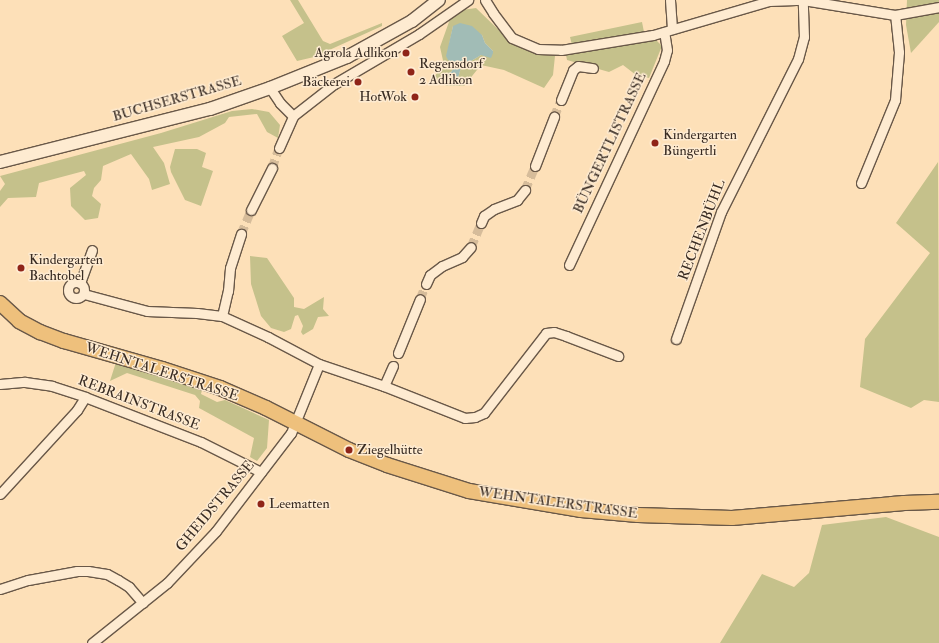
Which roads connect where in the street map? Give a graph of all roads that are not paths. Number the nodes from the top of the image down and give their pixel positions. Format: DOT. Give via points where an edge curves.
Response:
graph roads {
  1 [pos="440,0"];
  2 [pos="468,0"];
  3 [pos="485,0"];
  4 [pos="670,0"];
  5 [pos="803,0"];
  6 [pos="939,7"];
  7 [pos="895,15"];
  8 [pos="668,30"];
  9 [pos="593,68"];
  10 [pos="270,88"];
  11 [pos="561,100"];
  12 [pos="294,116"];
  13 [pos="554,117"];
  14 [pos="279,148"];
  15 [pos="0,162"];
  16 [pos="535,166"];
  17 [pos="272,168"];
  18 [pos="861,183"];
  19 [pos="525,190"];
  20 [pos="251,210"];
  21 [pos="481,223"];
  22 [pos="241,234"];
  23 [pos="471,247"];
  24 [pos="92,250"];
  25 [pos="569,266"];
  26 [pos="80,283"];
  27 [pos="426,284"];
  28 [pos="84,294"];
  29 [pos="420,299"];
  30 [pos="0,303"];
  31 [pos="222,316"];
  32 [pos="676,339"];
  33 [pos="398,353"];
  34 [pos="618,356"];
  35 [pos="319,364"];
  36 [pos="393,366"];
  37 [pos="0,384"];
  38 [pos="384,386"];
  39 [pos="85,397"];
  40 [pos="296,424"];
  41 [pos="261,472"];
  42 [pos="0,494"];
  43 [pos="939,502"];
  44 [pos="0,588"];
  45 [pos="143,603"];
  46 [pos="92,643"];
  1 -- 10 [label="main road, BUCHSERSTRASSE" via="412,21 347,57"];
  2 -- 12 [label="street" via="419,34 334,84"];
  3 -- 8 [label="street" via="512,38 538,49 572,49 634,39"];
  4 -- 8 [label="street, BÜNGERTLISTRASSE"];
  5 -- 7 [label="street"];
  5 -- 8 [label="street" via="770,1"];
  5 -- 32 [label="street, RECHENBÜHL" via="804,37 798,59 721,212"];
  6 -- 7 [label="street"];
  7 -- 18 [label="street" via="899,52 895,100"];
  8 -- 25 [label="street, BÜNGERTLISTRASSE" via="664,62"];
  9 -- 11 [label="street" via="578,66 573,70"];
  10 -- 12 [label="street" via="280,103"];
  10 -- 15 [label="main road, BUCHSERSTRASSE" via="203,111"];
  12 -- 14 [label="street"];
  13 -- 16 [label="street"];
  17 -- 20 [label="street"];
  19 -- 21 [label="street" via="517,200 484,216"];
  22 -- 31 [label="street" via="230,268"];
  23 -- 27 [label="street" via="462,257 430,275"];
  24 -- 26 [label="street"];
  26 -- 28 [label="street"];
  26 -- 28 [label="street" via="72,283 68,293 74,299"];
  28 -- 31 [label="street" via="147,311"];
  29 -- 33 [label="street"];
  30 -- 40 [label="main road, WEHNTALERSTRASSE" via="19,321 40,332 215,386"];
  31 -- 35 [label="street"];
  34 -- 38 [label="street" via="554,332 546,333 497,398 484,412 475,417 465,418"];
  35 -- 38 [label="street"];
  35 -- 40 [label="street, GHEIDSTRASSE"];
  36 -- 38 [label="street"];
  37 -- 39 [label="street, REBRAINSTRASSE" via="25,382 52,386"];
  39 -- 41 [label="street, REBRAINSTRASSE" via="201,442"];
  39 -- 42 [label="street" via="77,410"];
  40 -- 41 [label="street, GHEIDSTRASSE" via="286,442"];
  40 -- 43 [label="main road, WEHNTALERSTRASSE" via="387,466 462,489 581,510 732,518"];
  41 -- 45 [label="street, GHEIDSTRASSE" via="216,531 169,581"];
  44 -- 45 [label="street" via="28,580 88,571 107,574 118,580 129,587"];
  45 -- 46 [label="street, GHEIDSTRASSE"];
}
